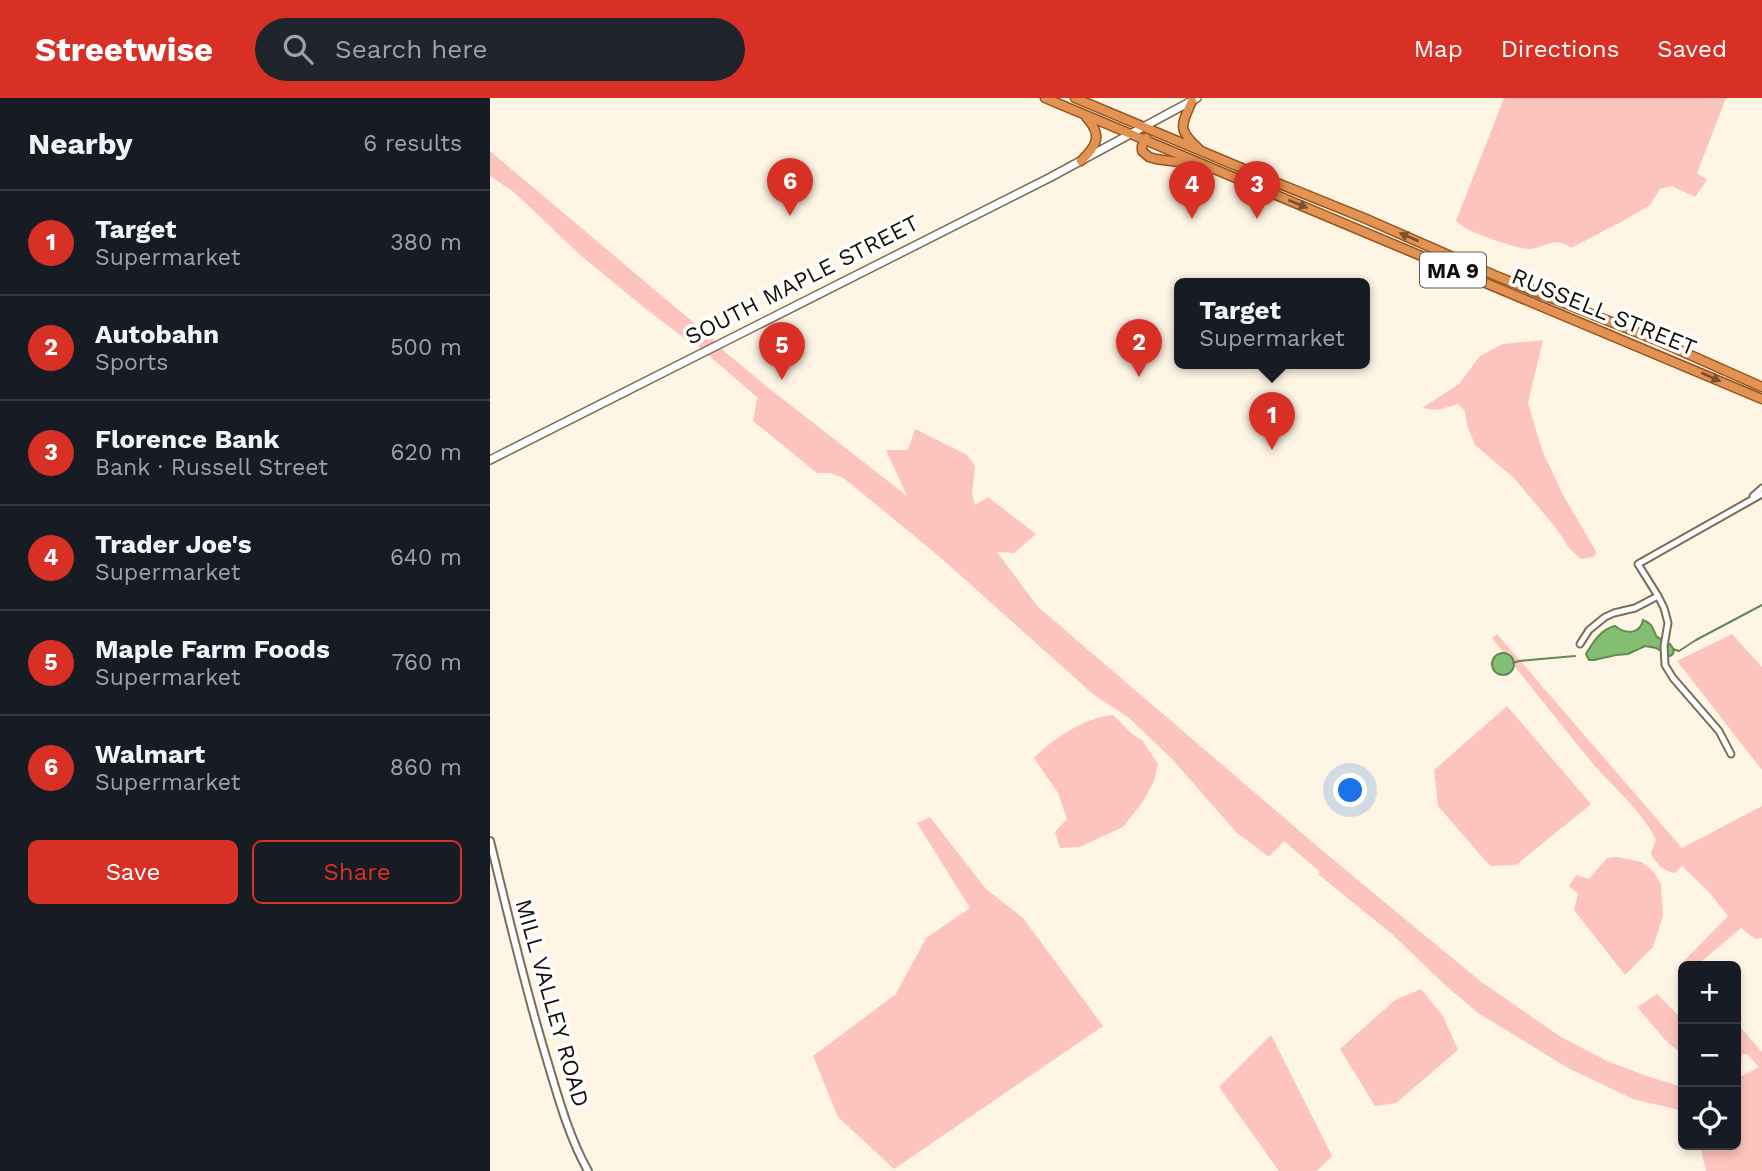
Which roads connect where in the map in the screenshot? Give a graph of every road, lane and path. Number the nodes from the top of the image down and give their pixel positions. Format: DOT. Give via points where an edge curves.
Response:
graph roads {
  1 [pos="1045,98"];
  2 [pos="1075,98"];
  3 [pos="1195,99"];
  4 [pos="1084,115"];
  5 [pos="1143,128"];
  6 [pos="1154,132"];
  7 [pos="1131,134"];
  8 [pos="1144,140"];
  9 [pos="1204,153"];
  10 [pos="1081,161"];
  11 [pos="1213,169"];
  12 [pos="1762,387"];
  13 [pos="1762,399"];
  14 [pos="490,460"];
  15 [pos="1762,488"];
  16 [pos="1762,494"];
  17 [pos="1740,507"];
  18 [pos="1658,596"];
  19 [pos="1580,644"];
  20 [pos="1731,754"];
  21 [pos="490,841"];
  22 [pos="589,1171"];
  1 -- 4 [label="highway, RUSSELL STREET / MA 9"];
  2 -- 5 [label="highway, RUSSELL STREET / MA 9"];
  3 -- 5 [label="main road, SOUTH MAPLE STREET"];
  3 -- 9 [label="highway" via="1183,130"];
  4 -- 7 [label="highway, RUSSELL STREET / MA 9"];
  4 -- 10 [label="highway" via="1094,125 1097,137"];
  5 -- 6 [label="highway, RUSSELL STREET / MA 9"];
  5 -- 7 [label="main road, SOUTH MAPLE STREET"];
  6 -- 8 [label="highway"];
  6 -- 9 [label="highway, RUSSELL STREET / MA 9"];
  7 -- 8 [label="highway, RUSSELL STREET / MA 9"];
  7 -- 10 [label="main road, SOUTH MAPLE STREET"];
  8 -- 11 [label="highway, RUSSELL STREET / MA 9"];
  8 -- 11 [label="highway" via="1142,151 1149,157"];
  12 -- 9 [label="highway, RUSSELL STREET / MA 9, one-way"];
  10 -- 14 [label="main road, SOUTH MAPLE STREET"];
  11 -- 13 [label="highway, RUSSELL STREET / MA 9, one-way"];
  15 -- 17 [label="street"];
  16 -- 17 [label="street"];
  17 -- 18 [label="street" via="1638,565"];
  18 -- 19 [label="street" via="1605,617"];
  18 -- 20 [label="street" via="1667,616 1665,665 1719,731"];
  21 -- 22 [label="street, MILL VALLEY ROAD" via="534,1018 569,1129"];
}
